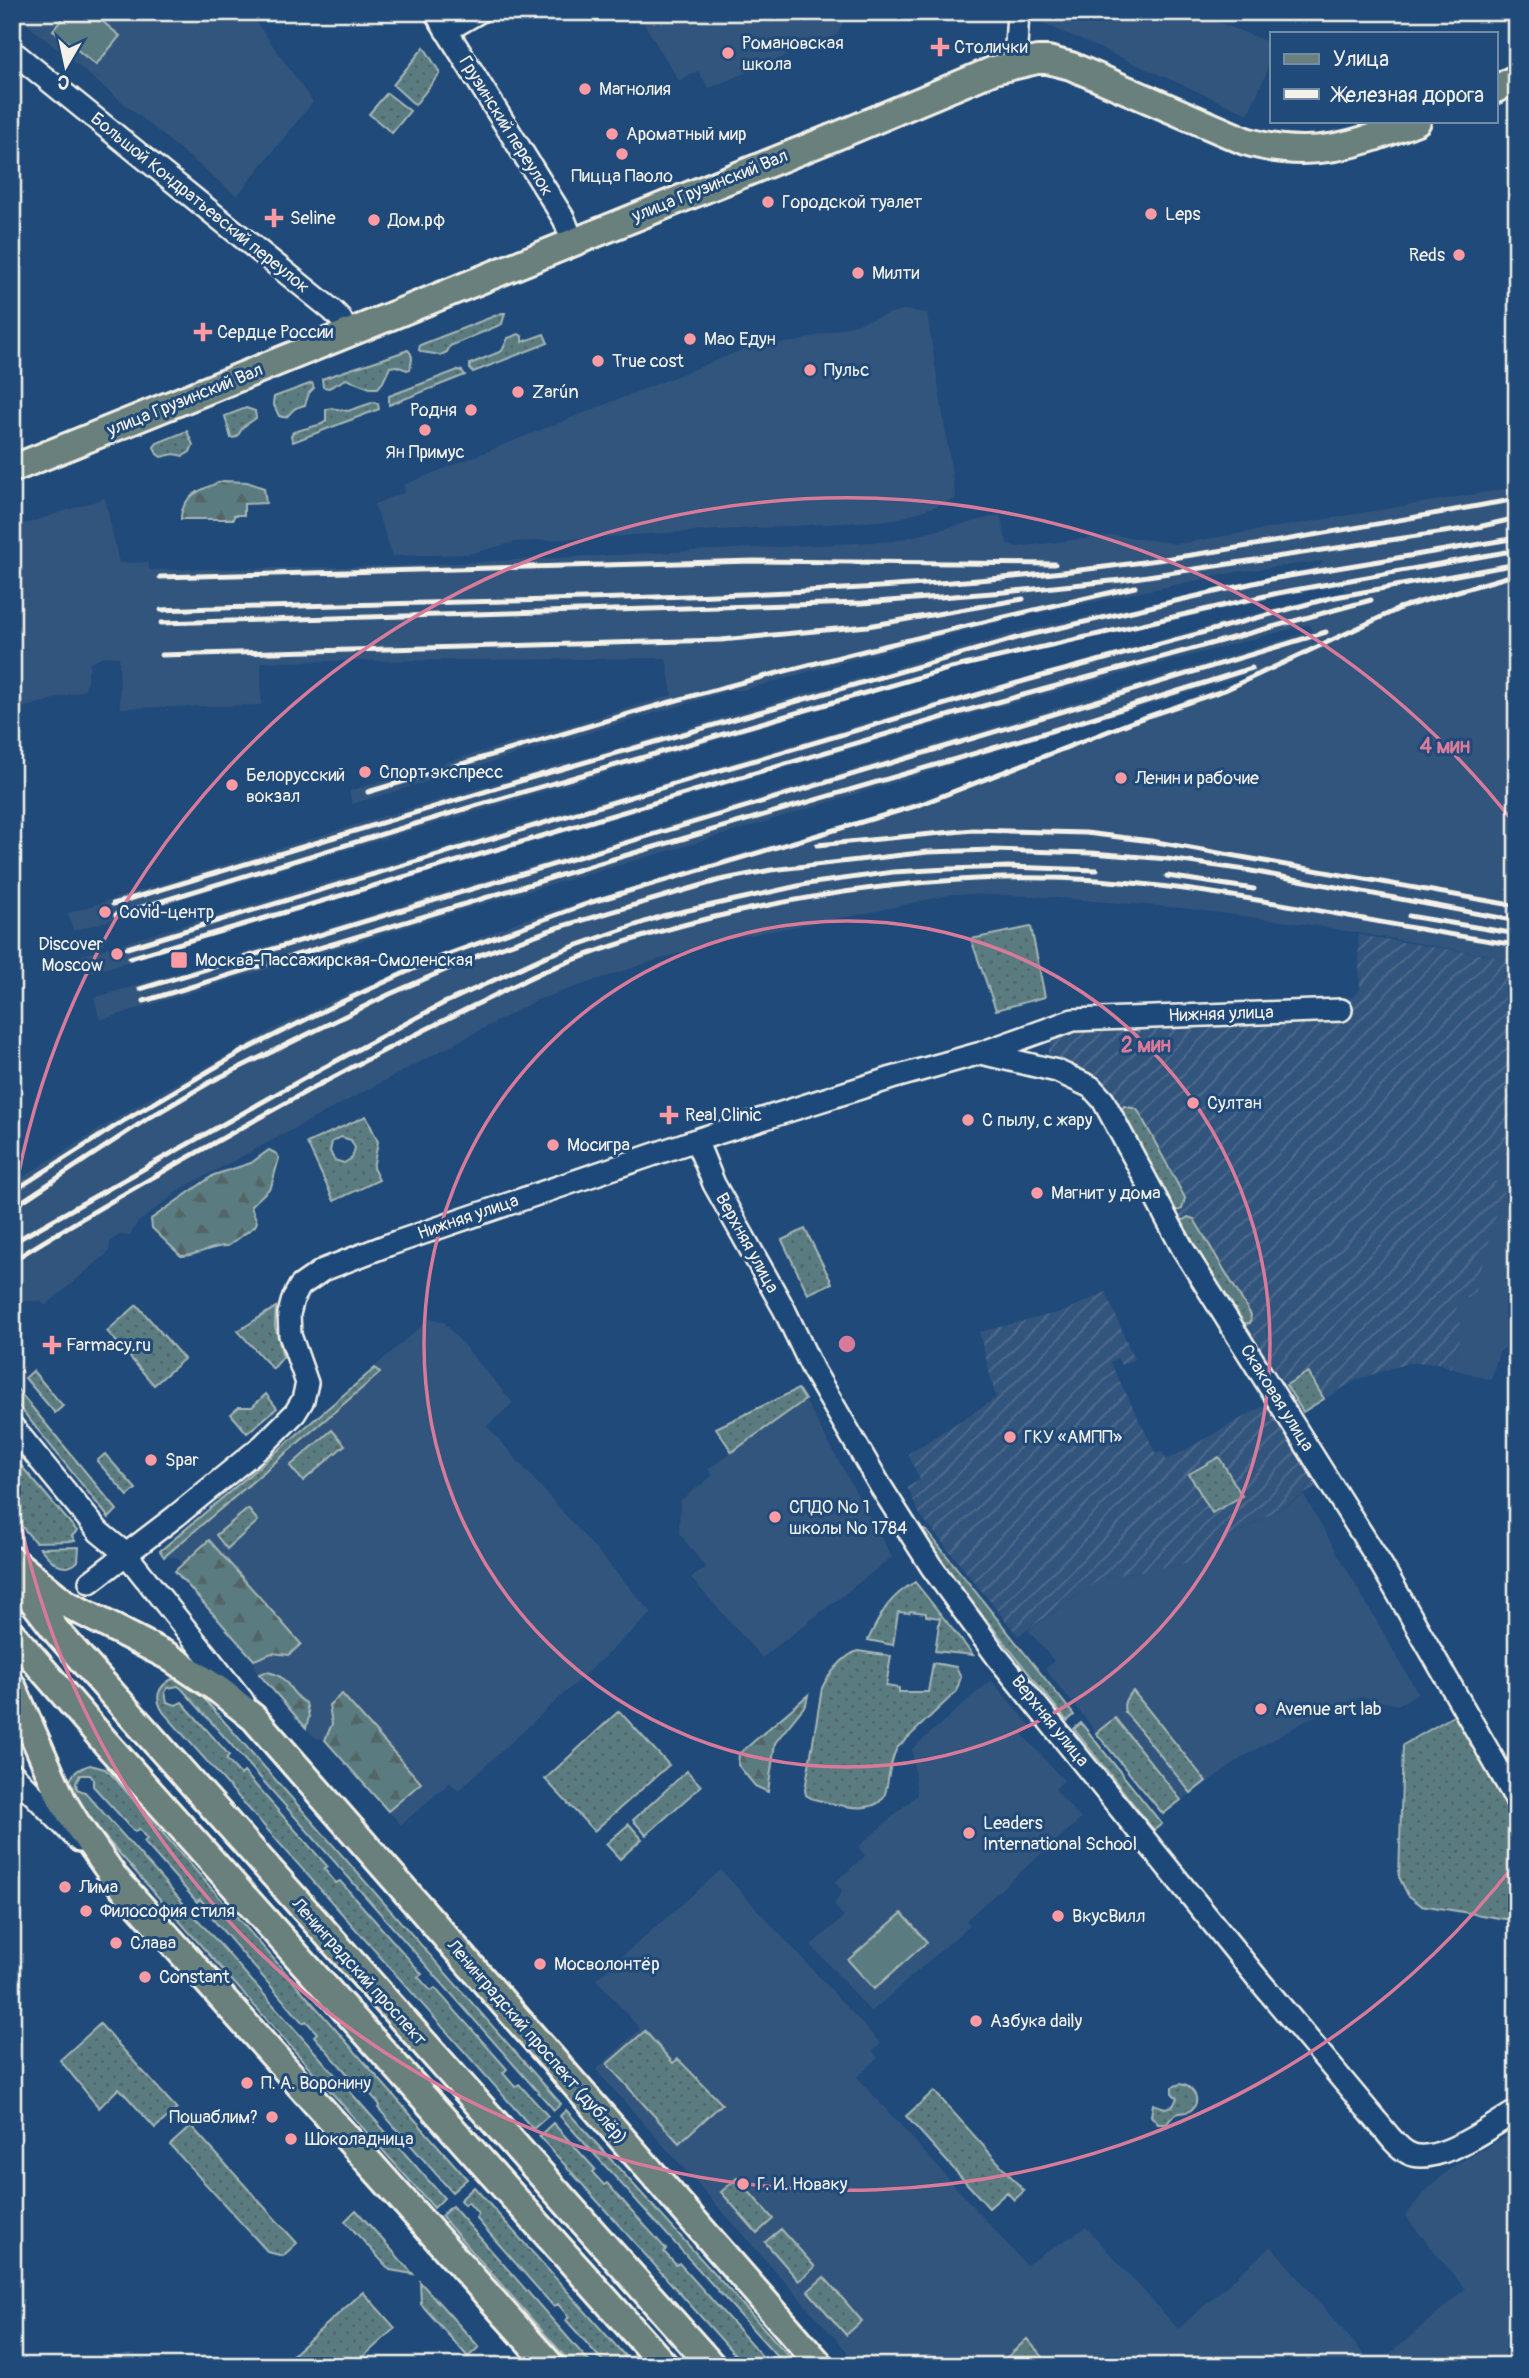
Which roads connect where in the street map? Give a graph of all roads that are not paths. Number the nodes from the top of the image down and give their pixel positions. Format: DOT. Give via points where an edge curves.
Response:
graph roads {
  1 [pos="435,12"];
  2 [pos="479,12"];
  3 [pos="1018,12"];
  4 [pos="446,31"];
  5 [pos="12,51"];
  6 [pos="1020,62"];
  7 [pos="1517,78"];
  8 [pos="1498,88"];
  9 [pos="1414,122"];
  10 [pos="573,242"];
  11 [pos="348,333"];
  12 [pos="12,469"];
  13 [pos="1341,1010"];
  14 [pos="985,1054"];
  15 [pos="696,1140"];
  16 [pos="12,1426"];
  17 [pos="99,1532"];
  18 [pos="126,1554"];
  19 [pos="17,1568"];
  20 [pos="90,1582"];
  21 [pos="12,1634"];
  22 [pos="12,1686"];
  23 [pos="254,1718"];
  24 [pos="12,1773"];
  25 [pos="1517,1801"];
  26 [pos="114,1877"];
  27 [pos="1517,2111"];
  28 [pos="551,2366"];
  29 [pos="665,2366"];
  30 [pos="712,2366"];
  31 [pos="821,2366"];
  1 -- 4 [label="street, Грузинский переулок"];
  2 -- 4 [label="street"];
  3 -- 6 [label="street"];
  4 -- 10 [label="street, Грузинский переулок" via="564,219"];
  5 -- 11 [label="street, Большой Кондратьевский переулок" via="331,310"];
  6 -- 9 [label="main road, улица Грузинский Вал" via="1060,63 1245,141 1275,148 1336,148"];
  6 -- 10 [label="main road, улица Грузинский Вал"];
  7 -- 8 [label="main road"];
  10 -- 11 [label="main road, улица Грузинский Вал"];
  11 -- 12 [label="main road, улица Грузинский Вал"];
  13 -- 14 [label="street, Нижняя улица" via="1073,1020"];
  14 -- 15 [label="street, Нижняя улица"];
  14 -- 25 [label="street, Скаковая улица" via="1067,1075 1091,1087 1103,1100 1183,1249 1382,1566"];
  15 -- 18 [label="street, Нижняя улица" via="388,1245 308,1279 293,1299 289,1325 307,1383 295,1413 263,1445"];
  15 -- 27 [label="street, Верхняя улица" via="714,1184 813,1370 931,1566 998,1658 1397,2145 1409,2153 1431,2157"];
  16 -- 17 [label="street, Ленинградский проспект (дублёр)"];
  17 -- 18 [label="street, Ленинградский проспект (дублёр)"];
  17 -- 20 [label="street" via="102,1557"];
  18 -- 20 [label="street, Нижняя улица"];
  18 -- 23 [label="street, Ленинградский проспект (дублёр)"];
  19 -- 20 [label="street" via="64,1589"];
  19 -- 23 [label="main road, Ленинградский проспект (дублёр)" via="65,1603 197,1674"];
  19 -- 30 [label="main road, Ленинградский проспект" via="58,1633"];
  21 -- 29 [label="main road, Ленинградский проспект"];
  22 -- 26 [label="main road" via="62,1800"];
  23 -- 31 [label="main road, Ленинградский проспект (дублёр)"];
  24 -- 26 [label="street"];
  26 -- 28 [label="main road"];
}
